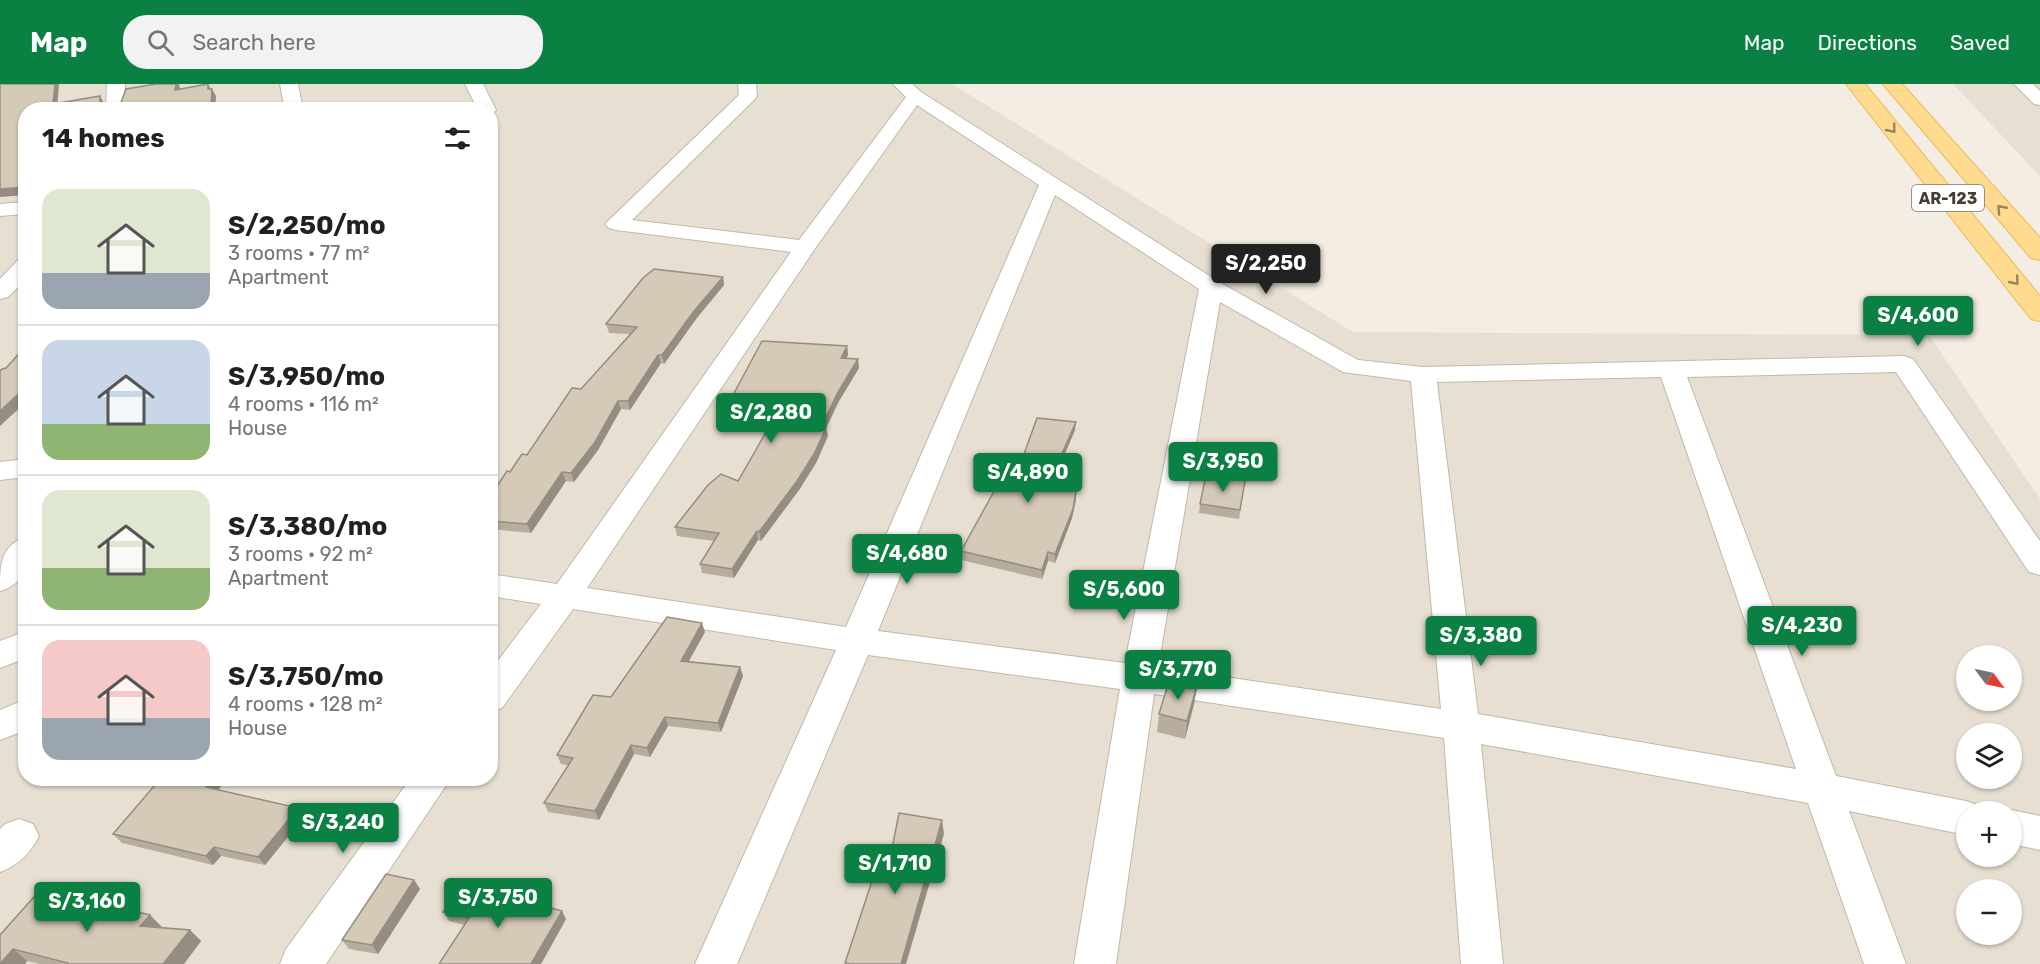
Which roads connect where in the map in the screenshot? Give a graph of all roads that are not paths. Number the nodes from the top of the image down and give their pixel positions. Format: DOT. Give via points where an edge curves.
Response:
graph roads {
  1 [pos="116,84"];
  2 [pos="289,84"];
  3 [pos="474,84"];
  4 [pos="747,84"];
  5 [pos="1855,84"];
  6 [pos="1892,84"];
  7 [pos="2023,84"];
  8 [pos="909,90"];
  9 [pos="2040,100"];
  10 [pos="115,102"];
  11 [pos="292,102"];
  12 [pos="483,102"];
  13 [pos="1049,184"];
  14 [pos="18,209"];
  15 [pos="0,210"];
  16 [pos="805,248"];
  17 [pos="2040,253"];
  18 [pos="18,273"];
  19 [pos="1211,287"];
  20 [pos="0,292"];
  21 [pos="2040,313"];
  22 [pos="1671,368"];
  23 [pos="1423,375"];
  24 [pos="18,469"];
  25 [pos="0,471"];
  26 [pos="18,557"];
  27 [pos="2040,564"];
  28 [pos="0,580"];
  29 [pos="498,586"];
  30 [pos="565,596"];
  31 [pos="857,641"];
  32 [pos="18,647"];
  33 [pos="0,655"];
  34 [pos="1139,678"];
  35 [pos="498,687"];
  36 [pos="18,716"];
  37 [pos="0,726"];
  38 [pos="1461,726"];
  39 [pos="427,786"];
  40 [pos="1821,789"];
  41 [pos="1956,816"];
  42 [pos="2022,829"];
  43 [pos="2040,833"];
  44 [pos="301,964"];
  45 [pos="716,964"];
  46 [pos="1095,964"];
  47 [pos="1482,964"];
  48 [pos="1885,964"];
  1 -- 10 [label="street"];
  2 -- 11 [label="street"];
  3 -- 12 [label="street"];
  4 -- 16 [label="street" via="748,96 616,224"];
  5 -- 21 [label="main road, AR-123, one-way"];
  17 -- 6 [label="main road, AR-123, one-way"];
  7 -- 9 [label="street"];
  8 -- 13 [label="street"];
  8 -- 16 [label="street"];
  13 -- 19 [label="street"];
  13 -- 31 [label="street"];
  14 -- 15 [label="street"];
  16 -- 30 [label="street"];
  18 -- 20 [label="street"];
  19 -- 23 [label="street" via="1352,367"];
  19 -- 34 [label="street"];
  22 -- 23 [label="street"];
  22 -- 27 [label="street" via="1904,364"];
  22 -- 40 [label="street"];
  23 -- 38 [label="street"];
  24 -- 25 [label="street"];
  26 -- 28 [label="street"];
  29 -- 30 [label="street"];
  30 -- 31 [label="street"];
  30 -- 35 [label="street"];
  31 -- 34 [label="street"];
  31 -- 45 [label="street"];
  32 -- 33 [label="street"];
  34 -- 38 [label="street"];
  34 -- 46 [label="street"];
  36 -- 37 [label="street"];
  38 -- 40 [label="street"];
  38 -- 47 [label="street"];
  39 -- 44 [label="street"];
  40 -- 41 [label="street"];
  40 -- 48 [label="street"];
  42 -- 43 [label="street"];
}
